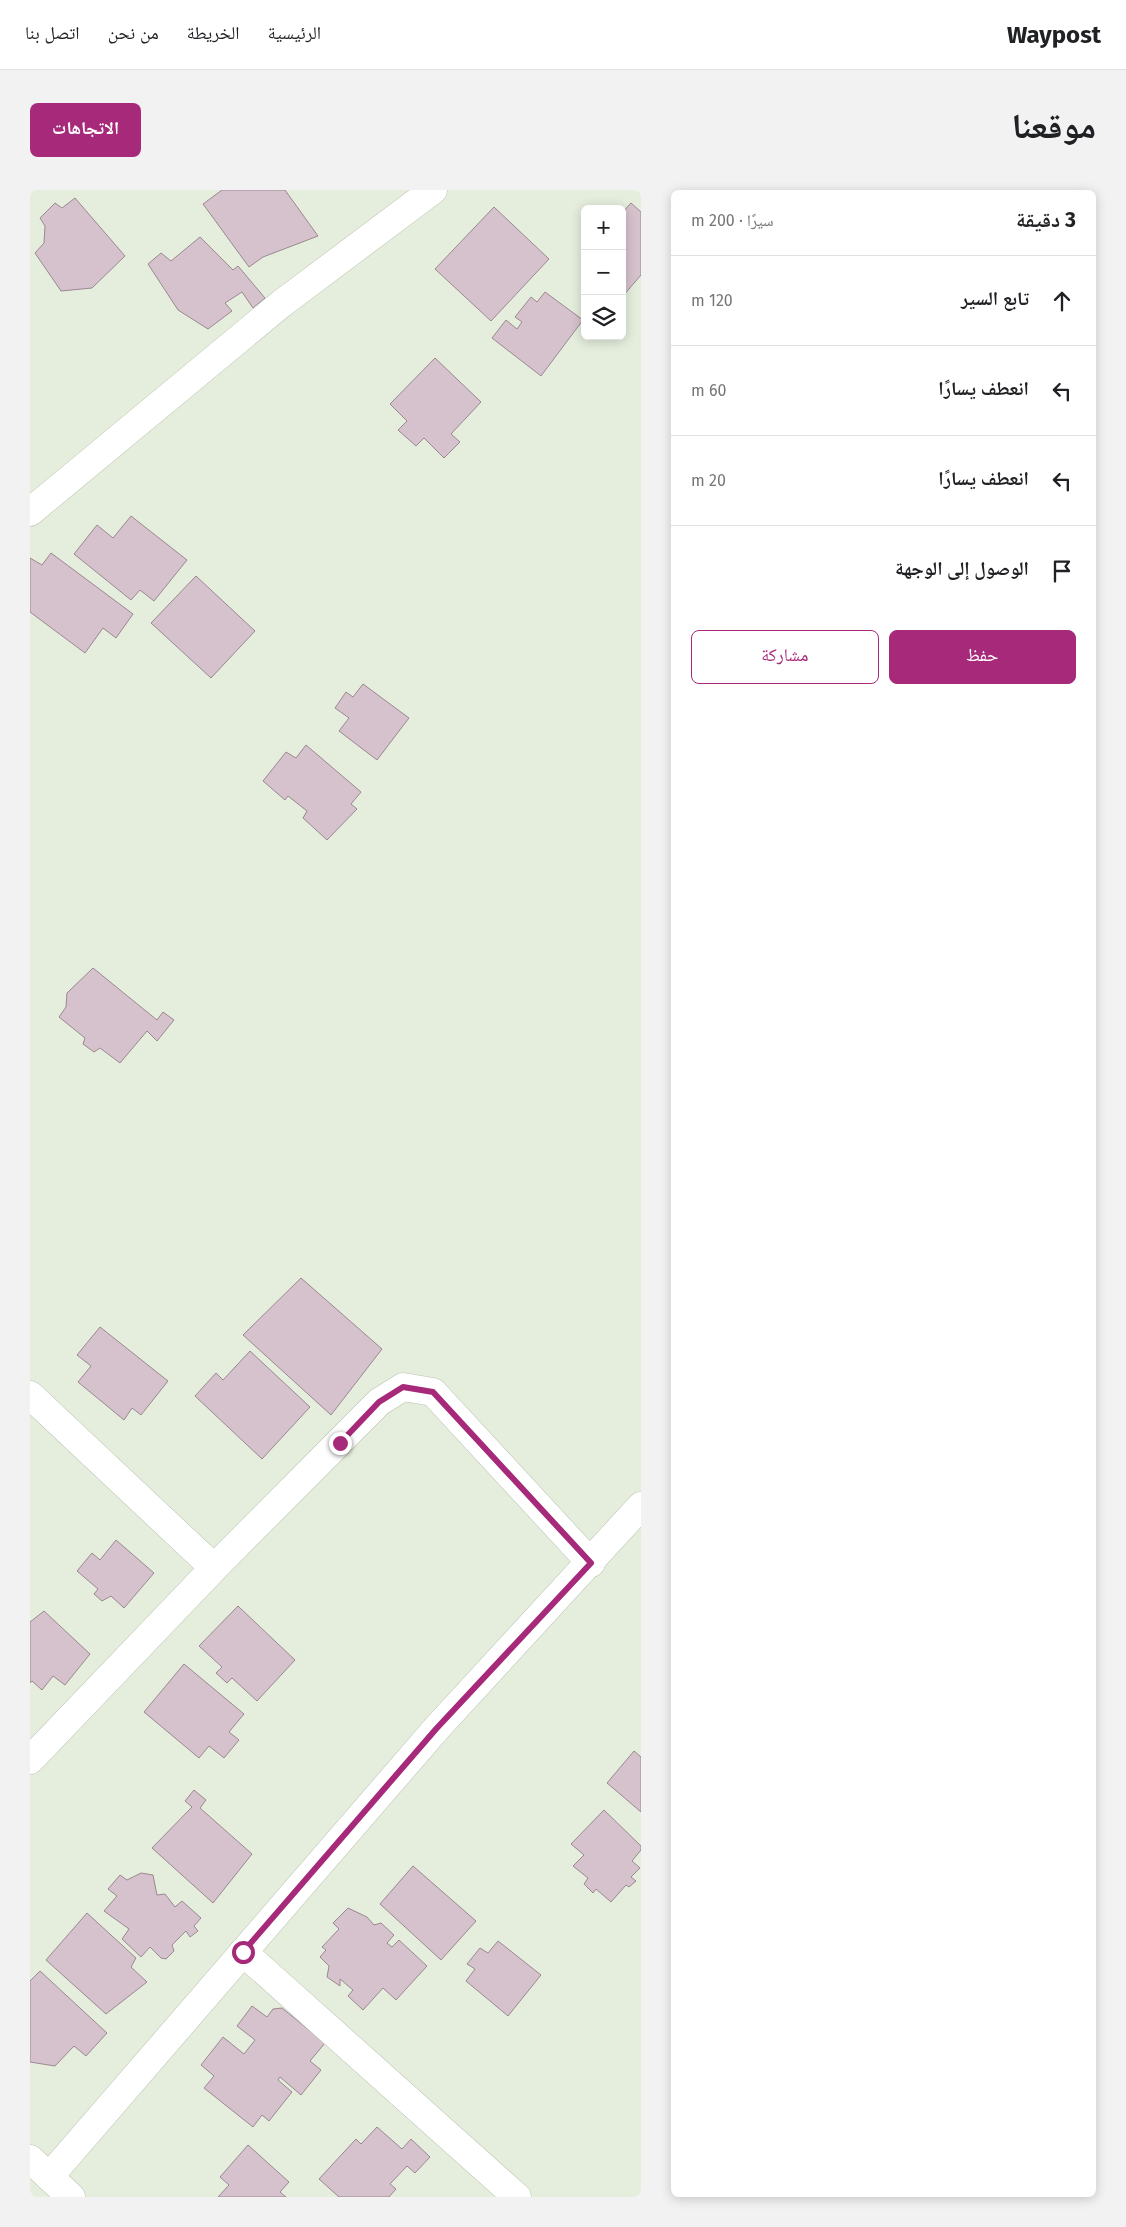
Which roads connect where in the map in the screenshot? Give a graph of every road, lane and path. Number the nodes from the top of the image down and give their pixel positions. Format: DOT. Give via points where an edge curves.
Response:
graph roads {
  1 [pos="433,190"];
  2 [pos="30,512"];
  3 [pos="30,1395"];
  4 [pos="641,1506"];
  5 [pos="591,1563"];
  6 [pos="214,1568"];
  7 [pos="30,1760"];
  8 [pos="243,1952"];
  9 [pos="39,2168"];
  10 [pos="71,2197"];
  11 [pos="517,2197"];
  1 -- 2 [label="street" via="281,304"];
  3 -- 6 [label="street"];
  4 -- 5 [label="street"];
  5 -- 6 [label="street" via="433,1392 403,1387 379,1402"];
  5 -- 8 [label="street" via="436,1729"];
  6 -- 7 [label="street"];
  8 -- 9 [label="street"];
  8 -- 11 [label="street"];
  9 -- 10 [label="street"];
}
